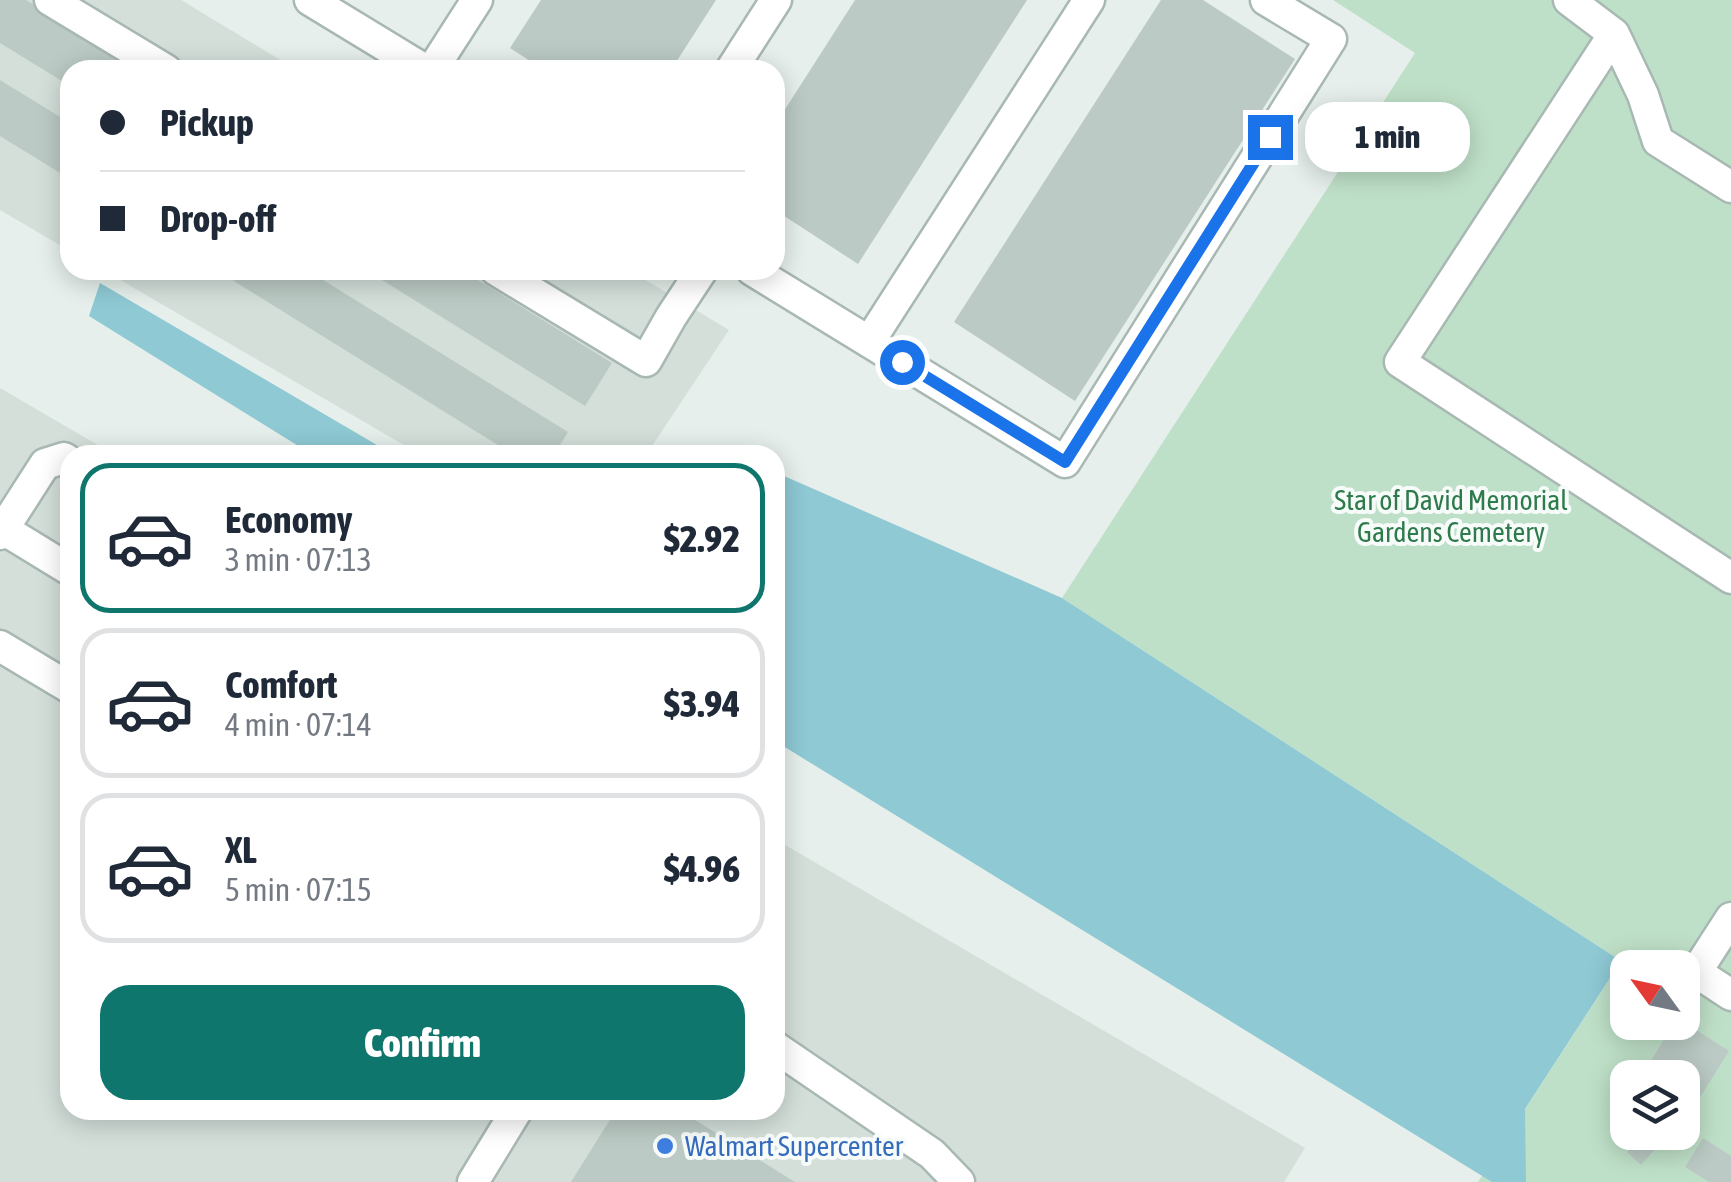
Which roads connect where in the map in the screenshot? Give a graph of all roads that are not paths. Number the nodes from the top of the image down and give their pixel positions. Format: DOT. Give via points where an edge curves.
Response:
graph roads {
  1 [pos="50,0"];
  2 [pos="310,0"];
  3 [pos="476,0"];
  4 [pos="776,0"];
  5 [pos="1089,0"];
  6 [pos="1266,0"];
  7 [pos="1570,0"];
  8 [pos="1614,34"];
  9 [pos="149,60"];
  10 [pos="411,60"];
  11 [pos="435,60"];
  12 [pos="738,60"];
  13 [pos="1731,187"];
  14 [pos="512,280"];
  15 [pos="695,280"];
  16 [pos="768,280"];
  17 [pos="870,342"];
  18 [pos="60,459"];
  19 [pos="2,531"];
  20 [pos="60,564"];
  21 [pos="1731,578"];
  22 [pos="4,651"];
  23 [pos="60,682"];
  24 [pos="1731,918"];
  25 [pos="1731,995"];
  26 [pos="785,1053"];
  27 [pos="511,1120"];
  28 [pos="473,1182"];
  29 [pos="959,1182"];
  1 -- 9 [label="lane"];
  2 -- 10 [label="lane"];
  3 -- 11 [label="lane"];
  4 -- 12 [label="lane"];
  5 -- 17 [label="lane"];
  6 -- 17 [label="lane" via="1331,40 1065,462"];
  7 -- 8 [label="lane"];
  8 -- 13 [label="lane" via="1658,141"];
  8 -- 21 [label="lane" via="1400,362"];
  14 -- 15 [label="lane" via="646,361"];
  16 -- 17 [label="lane"];
  18 -- 19 [label="lane" via="44,464"];
  19 -- 20 [label="lane"];
  22 -- 23 [label="lane"];
  24 -- 25 [label="lane" via="1696,972"];
  26 -- 29 [label="lane" via="932,1154"];
  27 -- 28 [label="lane"];
}
